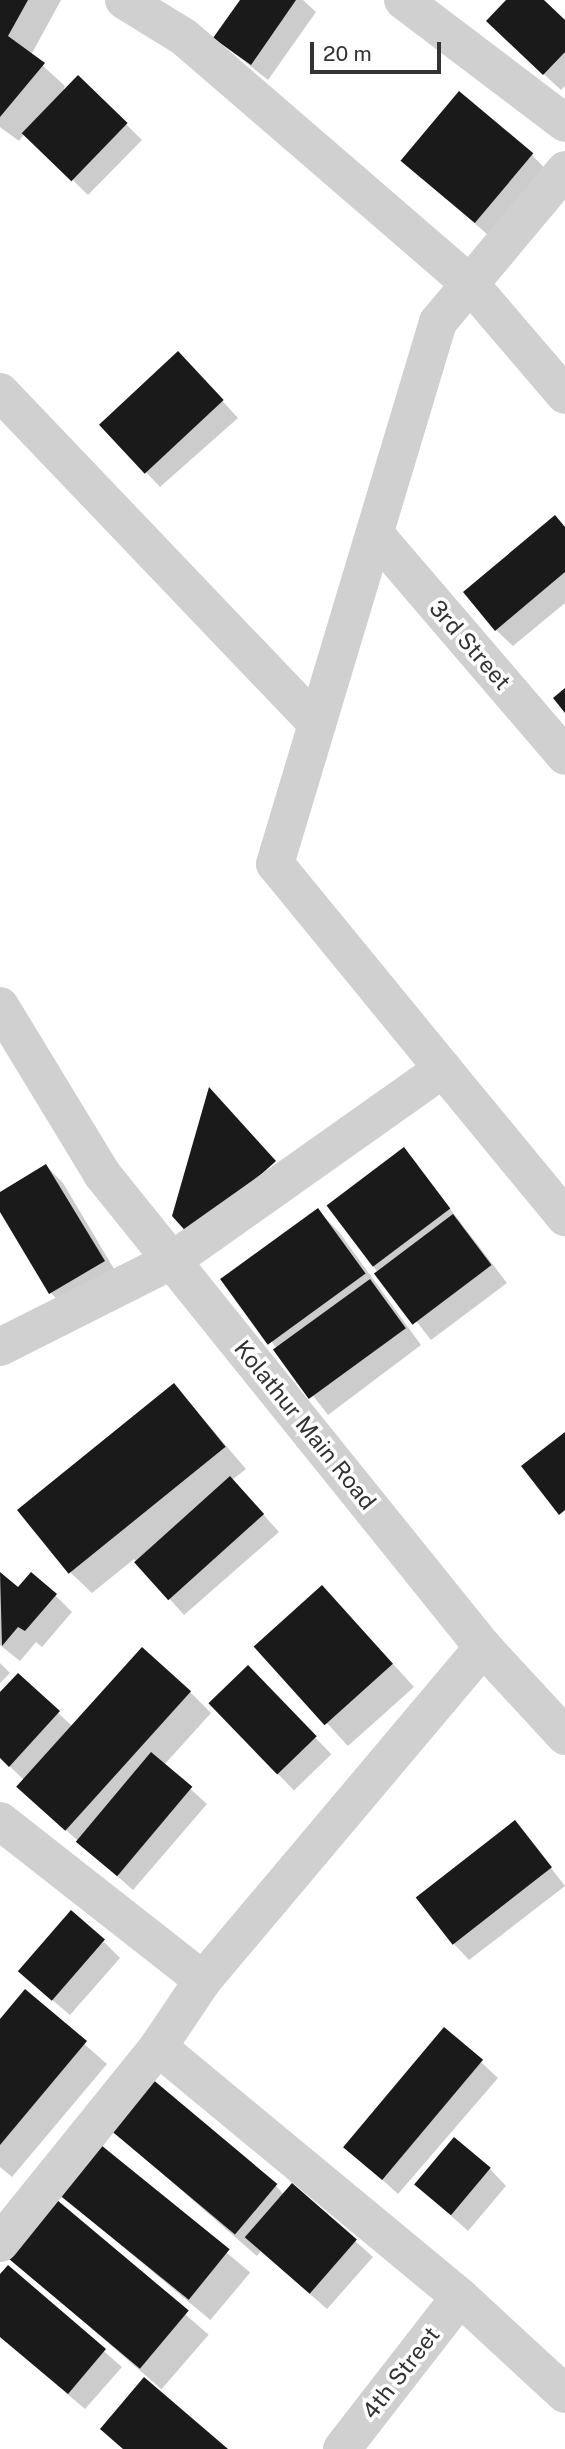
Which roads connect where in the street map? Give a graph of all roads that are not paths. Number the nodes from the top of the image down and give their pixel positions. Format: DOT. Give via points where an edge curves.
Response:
graph roads {
  1 [pos="124,0"];
  2 [pos="403,0"];
  3 [pos="565,123"];
  4 [pos="565,170"];
  5 [pos="470,284"];
  6 [pos="0,392"];
  7 [pos="565,396"];
  8 [pos="375,534"];
  9 [pos="317,724"];
  10 [pos="565,755"];
  11 [pos="0,1006"];
  12 [pos="443,1069"];
  13 [pos="565,1217"];
  14 [pos="173,1260"];
  15 [pos="0,1347"];
  16 [pos="483,1647"];
  17 [pos="562,1726"];
  18 [pos="0,1821"];
  19 [pos="203,1980"];
  20 [pos="158,2047"];
  21 [pos="0,2243"];
  22 [pos="460,2297"];
  23 [pos="565,2394"];
  24 [pos="342,2449"];
  1 -- 5 [label="street" via="184,37 225,70"];
  2 -- 3 [label="street"];
  4 -- 5 [label="street"];
  5 -- 7 [label="street"];
  5 -- 8 [label="street" via="438,323"];
  6 -- 9 [label="street"];
  8 -- 9 [label="street"];
  8 -- 10 [label="street, 3rd Street"];
  9 -- 12 [label="street" via="275,864"];
  11 -- 14 [label="street, Kolathur Main Road" via="102,1174"];
  12 -- 13 [label="street"];
  12 -- 14 [label="street"];
  14 -- 15 [label="street"];
  14 -- 16 [label="street, Kolathur Main Road"];
  16 -- 17 [label="street, Kolathur Main Road"];
  16 -- 19 [label="street"];
  18 -- 19 [label="street"];
  19 -- 20 [label="street"];
  20 -- 21 [label="street"];
  20 -- 22 [label="street"];
  22 -- 23 [label="street"];
  22 -- 24 [label="street, 4th Street"];
}
